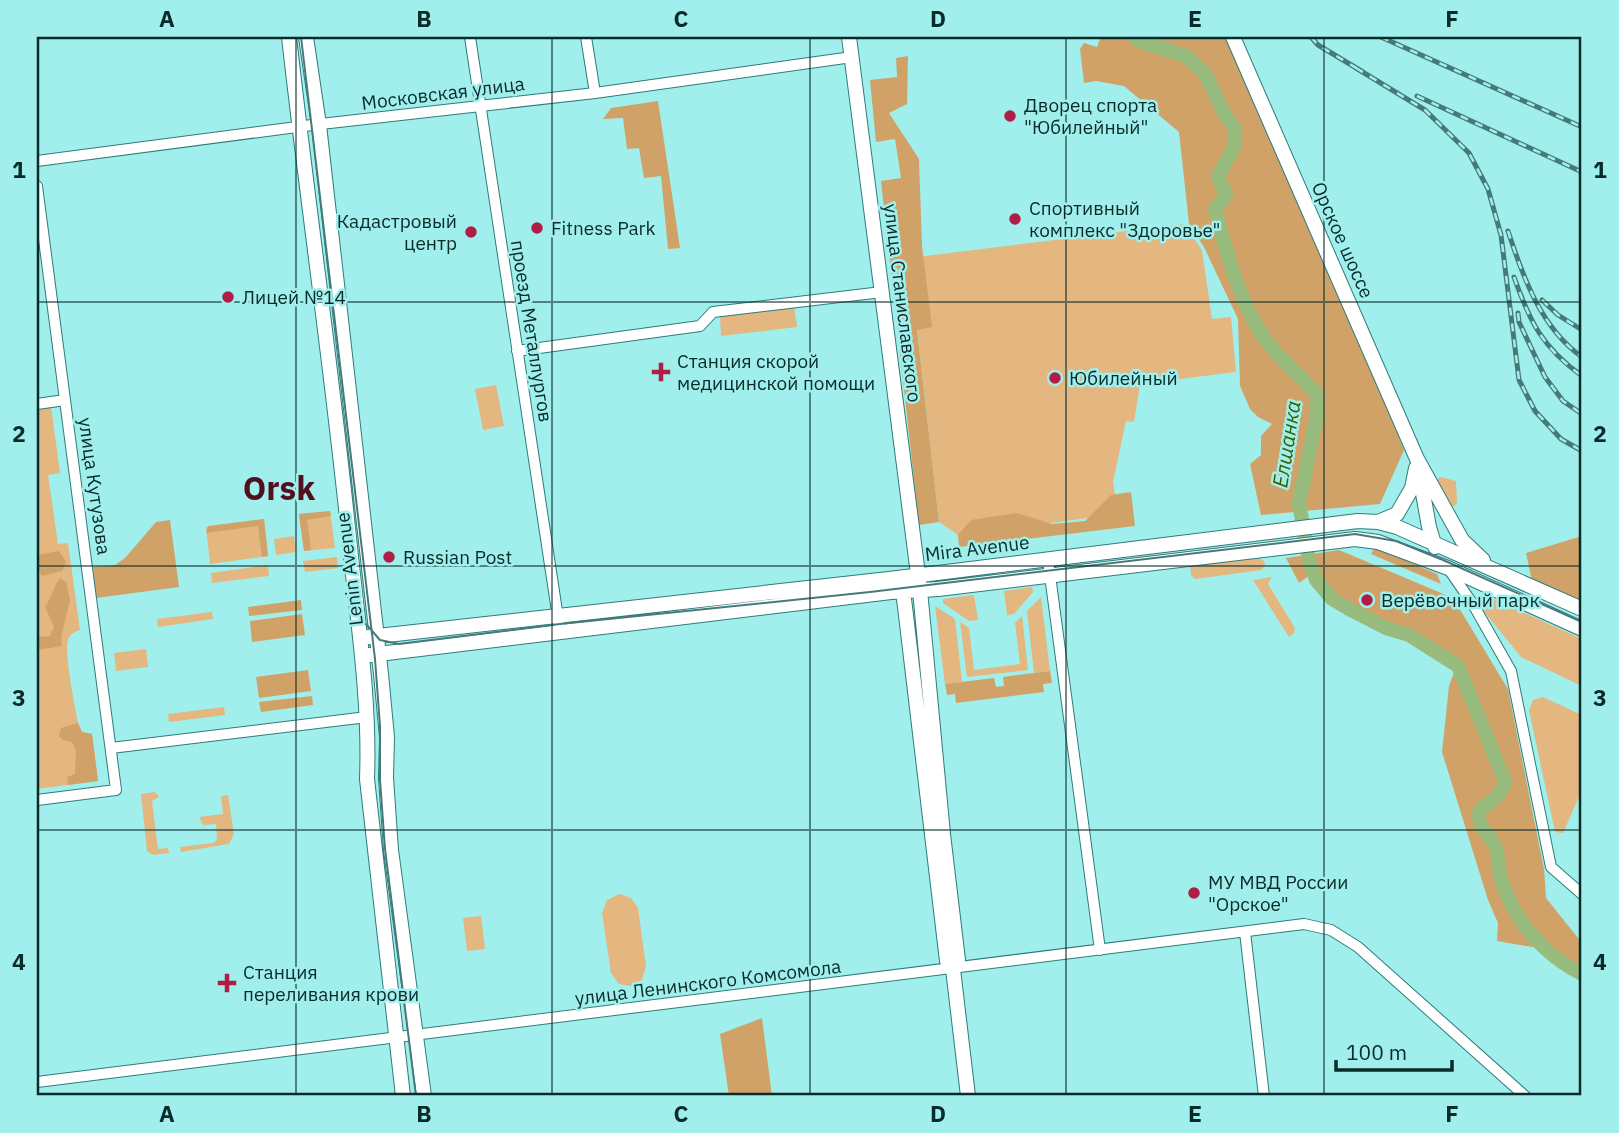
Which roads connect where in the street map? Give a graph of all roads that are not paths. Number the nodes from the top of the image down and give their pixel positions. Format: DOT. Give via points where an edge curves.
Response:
graph roads {
  1 [pos="289,37"];
  2 [pos="306,37"];
  3 [pos="470,37"];
  4 [pos="586,37"];
  5 [pos="849,37"];
  6 [pos="1233,37"];
  7 [pos="852,57"];
  8 [pos="595,93"];
  9 [pos="481,107"];
  10 [pos="319,125"];
  11 [pos="299,127"];
  12 [pos="37,162"];
  13 [pos="37,186"];
  14 [pos="335,280"];
  15 [pos="319,282"];
  16 [pos="882,292"];
  17 [pos="517,351"];
  18 [pos="341,396"];
  19 [pos="65,400"];
  20 [pos="37,404"];
  21 [pos="1418,460"];
  22 [pos="353,504"];
  23 [pos="1378,522"];
  24 [pos="1432,541"];
  25 [pos="1048,559"];
  26 [pos="1491,567"];
  27 [pos="1448,568"];
  28 [pos="918,575"];
  29 [pos="1050,576"];
  30 [pos="805,586"];
  31 [pos="1487,586"];
  32 [pos="778,589"];
  33 [pos="920,590"];
  34 [pos="903,592"];
  35 [pos="701,598"];
  36 [pos="807,602"];
  37 [pos="780,605"];
  38 [pos="1474,606"];
  39 [pos="1582,609"];
  40 [pos="583,611"];
  41 [pos="558,614"];
  42 [pos="703,614"];
  43 [pos="504,620"];
  44 [pos="585,628"];
  45 [pos="1582,629"];
  46 [pos="560,631"];
  47 [pos="376,636"];
  48 [pos="360,638"];
  49 [pos="506,638"];
  50 [pos="379,654"];
  51 [pos="362,656"];
  52 [pos="367,717"];
  53 [pos="387,737"];
  54 [pos="368,740"];
  55 [pos="111,748"];
  56 [pos="386,778"];
  57 [pos="367,779"];
  58 [pos="37,800"];
  59 [pos="391,850"];
  60 [pos="375,851"];
  61 [pos="396,884"];
  62 [pos="379,886"];
  63 [pos="1582,894"];
  64 [pos="1245,932"];
  65 [pos="403,936"];
  66 [pos="384,938"];
  67 [pos="1100,950"];
  68 [pos="405,953"];
  69 [pos="386,955"];
  70 [pos="953,969"];
  71 [pos="417,1035"];
  72 [pos="396,1038"];
  73 [pos="37,1082"];
  74 [pos="403,1096"];
  75 [pos="424,1096"];
  76 [pos="968,1096"];
  77 [pos="1264,1096"];
  78 [pos="1525,1096"];
  1 -- 11 [label="main road, Lenin Avenue"];
  2 -- 10 [label="main road, Lenin Avenue"];
  3 -- 9 [label="street, проезд Металлургов"];
  4 -- 8 [label="street"];
  5 -- 7 [label="main road, улица Станиславского"];
  6 -- 21 [label="main road, Орское шоссе"];
  7 -- 8 [label="street, Московская улица"];
  7 -- 16 [label="main road, улица Станиславского"];
  8 -- 9 [label="street, Московская улица"];
  9 -- 10 [label="street, Московская улица"];
  9 -- 17 [label="street, проезд Металлургов"];
  10 -- 11 [label="street, Московская улица"];
  10 -- 14 [label="main road, Lenin Avenue"];
  11 -- 12 [label="street, Московская улица"];
  11 -- 15 [label="main road, Lenin Avenue"];
  13 -- 19 [label="street, улица Кутузова"];
  14 -- 15 [label="street"];
  14 -- 18 [label="main road, Lenin Avenue"];
  15 -- 18 [label="main road, Lenin Avenue"];
  16 -- 17 [label="street" via="713,312 699,326"];
  16 -- 28 [label="main road, улица Станиславского"];
  17 -- 41 [label="street, проезд Металлургов"];
  18 -- 22 [label="main road, Lenin Avenue"];
  19 -- 20 [label="street"];
  19 -- 55 [label="street, улица Кутузова"];
  21 -- 23 [label="main road" via="1412,488 1397,514"];
  21 -- 24 [label="main road"];
  21 -- 26 [label="main road" via="1462,540"];
  22 -- 47 [label="main road, Lenin Avenue"];
  22 -- 48 [label="main road, Lenin Avenue"];
  23 -- 24 [label="main road, Mira Avenue"];
  23 -- 25 [label="main road, Mira Avenue" via="1328,523"];
  24 -- 26 [label="main road, Mira Avenue"];
  24 -- 27 [label="main road"];
  25 -- 28 [label="main road, Mira Avenue"];
  25 -- 29 [label="street"];
  26 -- 31 [label="main road"];
  26 -- 39 [label="main road, Mira Avenue"];
  27 -- 29 [label="main road, Mira Avenue" via="1378,542 1355,539"];
  27 -- 31 [label="main road, Mira Avenue"];
  27 -- 38 [label="street"];
  28 -- 30 [label="main road, Mira Avenue"];
  28 -- 33 [label="main road, улица Станиславского"];
  28 -- 34 [label="main road"];
  29 -- 33 [label="main road, Mira Avenue"];
  29 -- 67 [label="street"];
  30 -- 32 [label="main road, Mira Avenue"];
  30 -- 36 [label="street"];
  31 -- 38 [label="street"];
  31 -- 45 [label="main road, Mira Avenue"];
  32 -- 35 [label="main road, Mira Avenue"];
  32 -- 37 [label="street"];
  33 -- 34 [label="main road, Mira Avenue"];
  33 -- 70 [label="main road, улица Станиславского" via="958,960"];
  34 -- 36 [label="main road, Mira Avenue"];
  34 -- 70 [label="main road, улица Станиславского" via="947,961"];
  35 -- 40 [label="main road, Mira Avenue"];
  35 -- 42 [label="street"];
  36 -- 37 [label="main road, Mira Avenue"];
  37 -- 42 [label="main road, Mira Avenue"];
  38 -- 63 [label="street" via="1511,671 1551,867"];
  40 -- 41 [label="main road, Mira Avenue"];
  40 -- 44 [label="street"];
  41 -- 43 [label="main road, Mira Avenue"];
  41 -- 46 [label="street, проезд Металлургов"];
  42 -- 44 [label="main road, Mira Avenue"];
  43 -- 47 [label="main road, Mira Avenue"];
  43 -- 49 [label="street"];
  44 -- 46 [label="main road, Mira Avenue"];
  46 -- 49 [label="main road, Mira Avenue"];
  47 -- 48 [label="main road, Mira Avenue"];
  47 -- 50 [label="main road, Lenin Avenue"];
  48 -- 51 [label="main road, Lenin Avenue"];
  49 -- 50 [label="main road, Mira Avenue"];
  50 -- 51 [label="main road, Mira Avenue"];
  50 -- 53 [label="main road, Lenin Avenue"];
  51 -- 52 [label="main road, Lenin Avenue"];
  52 -- 54 [label="main road, Lenin Avenue"];
  52 -- 55 [label="street"];
  53 -- 54 [label="street"];
  53 -- 56 [label="main road, Lenin Avenue"];
  54 -- 57 [label="main road, Lenin Avenue"];
  55 -- 58 [label="street, улица Кутузова" via="116,790"];
  56 -- 57 [label="street"];
  56 -- 59 [label="main road, Lenin Avenue"];
  57 -- 60 [label="main road, Lenin Avenue"];
  59 -- 60 [label="street"];
  59 -- 61 [label="main road, Lenin Avenue"];
  60 -- 62 [label="main road, Lenin Avenue"];
  61 -- 62 [label="street"];
  61 -- 65 [label="main road, Lenin Avenue"];
  62 -- 66 [label="main road, Lenin Avenue"];
  64 -- 67 [label="street, улица Ленинского Комсомола"];
  64 -- 77 [label="street"];
  64 -- 78 [label="street, улица Ленинского Комсомола" via="1304,924 1331,930 1358,947"];
  65 -- 66 [label="street"];
  65 -- 68 [label="main road, Lenin Avenue"];
  66 -- 69 [label="main road, Lenin Avenue"];
  67 -- 70 [label="street, улица Ленинского Комсомола"];
  68 -- 69 [label="street"];
  68 -- 71 [label="main road, Lenin Avenue"];
  69 -- 72 [label="main road, Lenin Avenue"];
  70 -- 71 [label="street, улица Ленинского Комсомола"];
  70 -- 76 [label="main road, улица Станиславского"];
  71 -- 72 [label="street, улица Ленинского Комсомола"];
  71 -- 75 [label="main road, Lenin Avenue"];
  72 -- 73 [label="street, улица Ленинского Комсомола"];
  72 -- 74 [label="main road, Lenin Avenue"];
}
